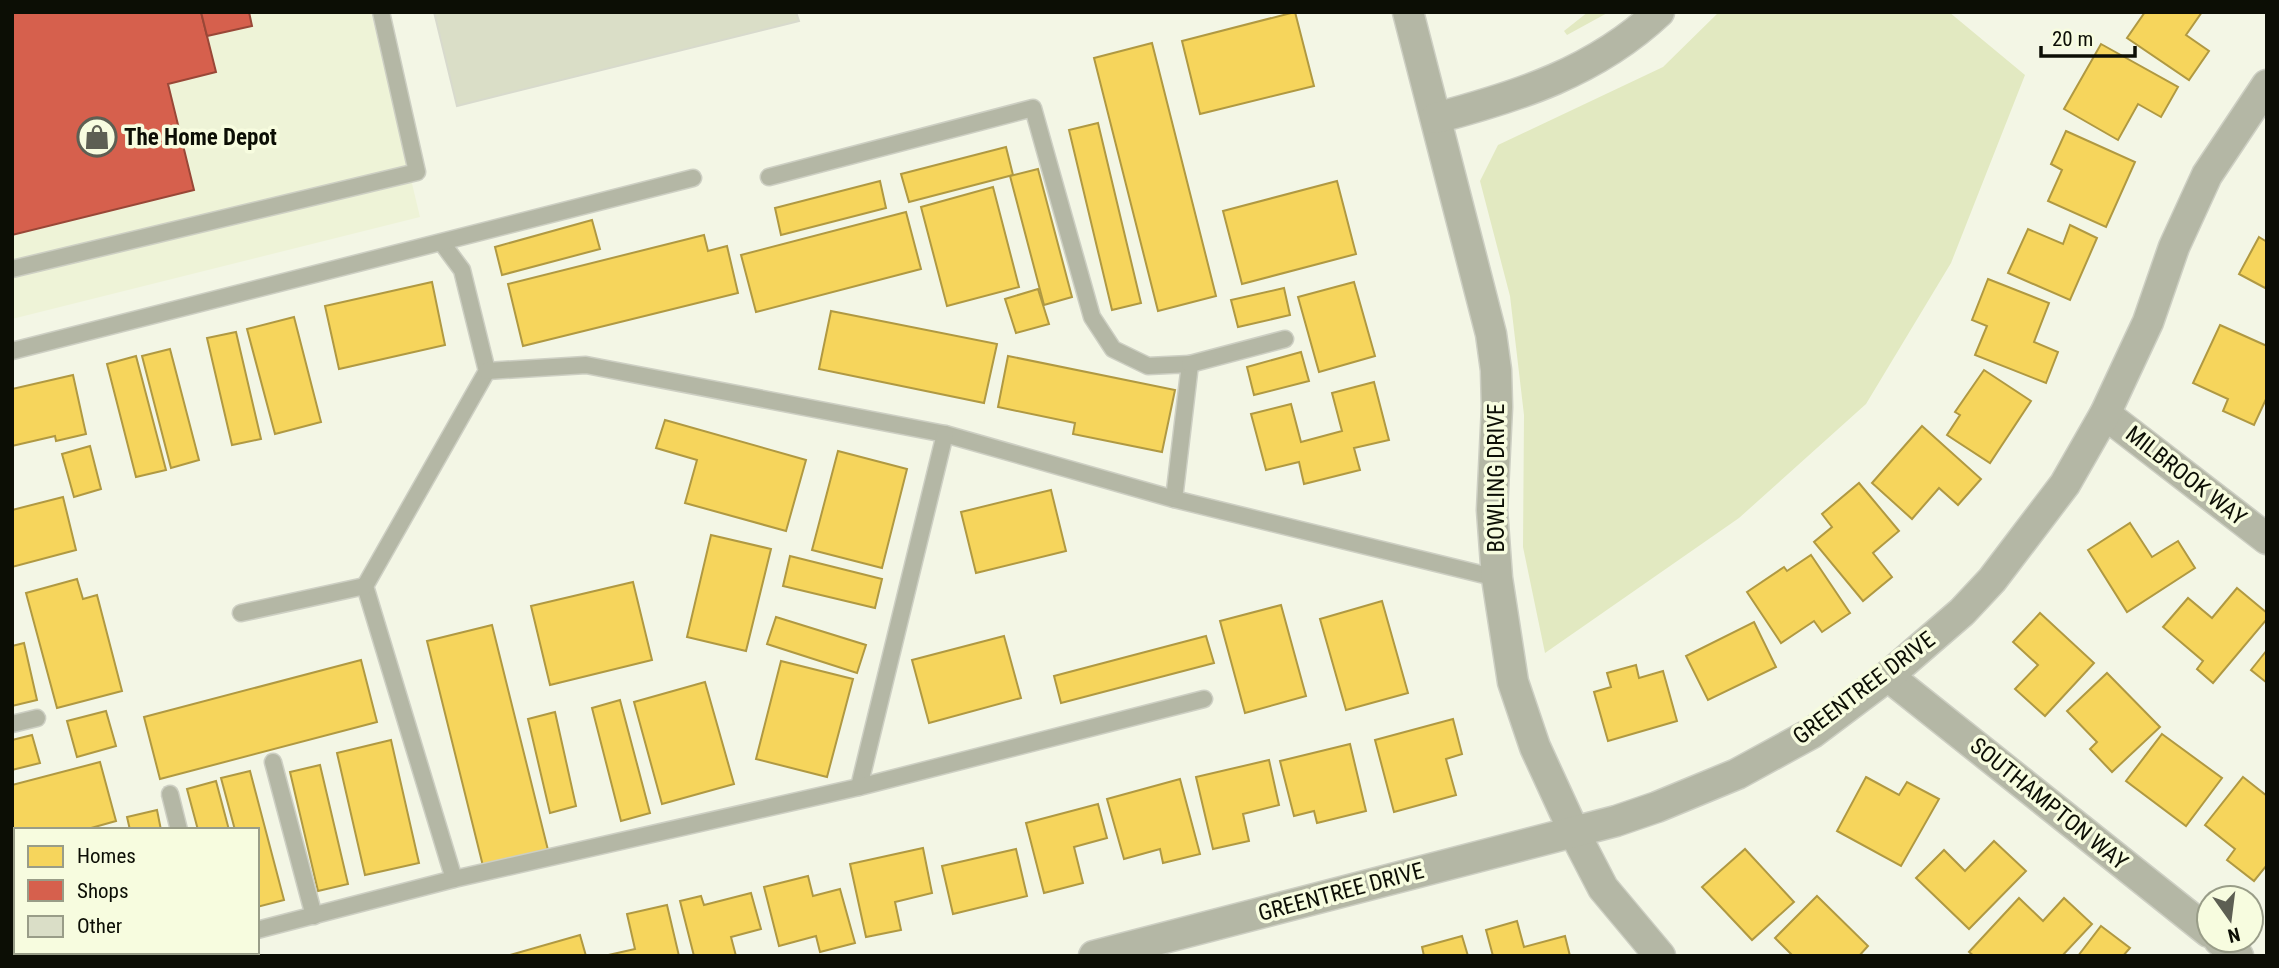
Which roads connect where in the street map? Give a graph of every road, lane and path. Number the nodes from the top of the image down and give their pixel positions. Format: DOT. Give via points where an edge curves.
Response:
graph roads {
  1 [pos="381,12"];
  2 [pos="1408,12"];
  3 [pos="1659,12"];
  4 [pos="2267,85"];
  5 [pos="1436,118"];
  6 [pos="769,177"];
  7 [pos="693,178"];
  8 [pos="442,243"];
  9 [pos="12,270"];
  10 [pos="1285,339"];
  11 [pos="12,351"];
  12 [pos="1190,364"];
  13 [pos="487,371"];
  14 [pos="2105,414"];
  15 [pos="945,434"];
  16 [pos="1174,499"];
  17 [pos="2267,539"];
  18 [pos="1497,578"];
  19 [pos="365,586"];
  20 [pos="241,613"];
  21 [pos="1888,676"];
  22 [pos="1204,699"];
  23 [pos="37,718"];
  24 [pos="12,724"];
  25 [pos="273,762"];
  26 [pos="859,788"];
  27 [pos="170,794"];
  28 [pos="178,828"];
  29 [pos="1574,832"];
  30 [pos="454,879"];
  31 [pos="314,916"];
  32 [pos="2195,921"];
  33 [pos="259,930"];
  34 [pos="1094,956"];
  35 [pos="1660,956"];
  1 -- 9 [label="lane" via="417,173"];
  2 -- 5 [label="street, BOWLING DRIVE"];
  3 -- 5 [label="street" via="1594,62 1493,103"];
  4 -- 14 [label="street, GREENTREE DRIVE" via="2207,175"];
  5 -- 18 [label="street, BOWLING DRIVE" via="1496,370 1492,510"];
  6 -- 12 [label="lane" via="1033,107 1093,317 1113,349 1148,366"];
  7 -- 8 [label="lane"];
  8 -- 11 [label="lane"];
  8 -- 13 [label="lane" via="462,270"];
  10 -- 12 [label="lane"];
  12 -- 16 [label="lane"];
  13 -- 15 [label="lane" via="586,365"];
  13 -- 19 [label="lane"];
  14 -- 17 [label="street, MILBROOK WAY"];
  14 -- 21 [label="street, GREENTREE DRIVE" via="2064,484 1992,580"];
  15 -- 16 [label="lane"];
  15 -- 26 [label="lane"];
  16 -- 18 [label="lane"];
  18 -- 29 [label="street, BOWLING DRIVE" via="1513,682 1535,747"];
  19 -- 20 [label="lane"];
  19 -- 30 [label="lane"];
  21 -- 29 [label="street, GREENTREE DRIVE" via="1812,733 1737,774 1657,807"];
  21 -- 32 [label="street, SOUTHAMPTON WAY"];
  22 -- 26 [label="lane"];
  23 -- 24 [label="lane"];
  25 -- 31 [label="lane"];
  26 -- 30 [label="lane"];
  27 -- 28 [label="lane"];
  29 -- 34 [label="street, GREENTREE DRIVE"];
  29 -- 35 [label="street, BOWLING DRIVE" via="1603,888"];
  30 -- 31 [label="lane"];
  31 -- 33 [label="lane"];
}
